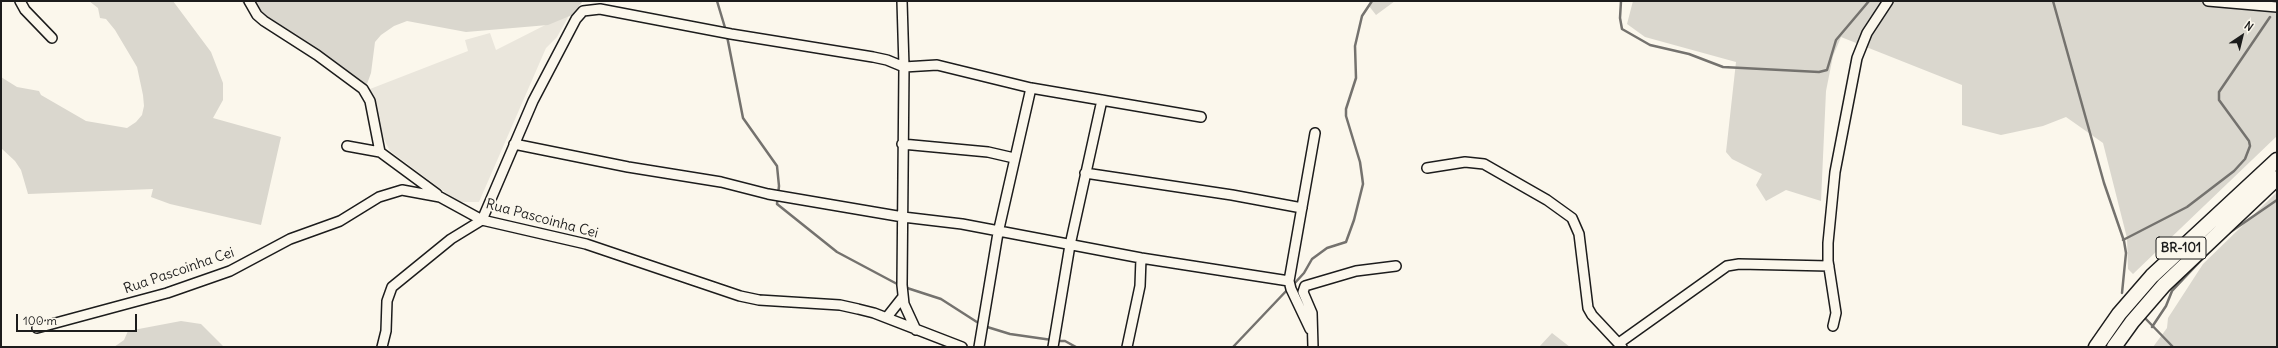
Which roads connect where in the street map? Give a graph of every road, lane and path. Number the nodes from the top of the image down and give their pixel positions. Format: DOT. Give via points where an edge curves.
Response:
graph roads {
  1 [pos="20,1"];
  2 [pos="249,1"];
  3 [pos="902,1"];
  4 [pos="1888,1"];
  5 [pos="2208,1"];
  6 [pos="2277,7"];
  7 [pos="52,38"];
  8 [pos="904,67"];
  9 [pos="1031,88"];
  10 [pos="1102,100"];
  11 [pos="1201,117"];
  12 [pos="1315,133"];
  13 [pos="514,144"];
  14 [pos="902,144"];
  15 [pos="347,146"];
  16 [pos="380,152"];
  17 [pos="1014,158"];
  18 [pos="2277,160"];
  19 [pos="1427,168"];
  20 [pos="1085,174"];
  21 [pos="2277,178"];
  22 [pos="440,197"];
  23 [pos="1302,208"];
  24 [pos="903,217"];
  25 [pos="482,220"];
  26 [pos="998,233"];
  27 [pos="1070,245"];
  28 [pos="1140,258"];
  29 [pos="1396,266"];
  30 [pos="1829,266"];
  31 [pos="1289,281"];
  32 [pos="902,298"];
  33 [pos="887,317"];
  34 [pos="1833,326"];
  35 [pos="37,328"];
  36 [pos="916,330"];
  37 [pos="1313,334"];
  38 [pos="1620,345"];
  39 [pos="382,347"];
  40 [pos="962,347"];
  41 [pos="979,347"];
  42 [pos="1053,347"];
  43 [pos="1127,347"];
  44 [pos="1313,347"];
  45 [pos="2096,347"];
  46 [pos="2114,347"];
  1 -- 7 [label="street" via="25,10"];
  2 -- 16 [label="street" via="264,21 363,89 370,101"];
  3 -- 8 [label="street"];
  4 -- 30 [label="street" via="1867,33 1857,58 1834,179 1828,227"];
  5 -- 6 [label="street"];
  8 -- 9 [label="street" via="936,65"];
  8 -- 13 [label="street" via="873,57 593,8 583,11 576,19 533,101"];
  8 -- 14 [label="street"];
  9 -- 10 [label="street"];
  9 -- 17 [label="street"];
  10 -- 11 [label="street"];
  10 -- 20 [label="street"];
  12 -- 23 [label="street"];
  13 -- 24 [label="street" via="628,167 721,182 768,194"];
  13 -- 25 [label="street"];
  14 -- 17 [label="street" via="988,152"];
  14 -- 24 [label="street"];
  15 -- 16 [label="street"];
  16 -- 22 [label="street"];
  17 -- 26 [label="street"];
  18 -- 45 [label="highway, BR-101" via="2152,276 2119,314"];
  19 -- 38 [label="street" via="1465,162 1484,164 1547,200 1572,218 1579,234 1588,308"];
  20 -- 23 [label="street" via="1232,194"];
  20 -- 27 [label="street"];
  21 -- 46 [label="highway, BR-101" via="2164,285"];
  22 -- 25 [label="street, Rua Pascoinha Cei"];
  22 -- 35 [label="street, Rua Pascoinha Cei" via="412,191 394,191 379,197 340,221 290,239 230,271 167,293"];
  23 -- 31 [label="street"];
  24 -- 26 [label="street" via="962,224"];
  24 -- 32 [label="street"];
  25 -- 33 [label="street, Rua Pascoinha Cei" via="586,244 746,297 775,302 840,305"];
  25 -- 39 [label="street" via="451,239 392,287 387,301 386,330"];
  26 -- 27 [label="street"];
  26 -- 41 [label="street"];
  27 -- 28 [label="street"];
  27 -- 42 [label="street"];
  28 -- 31 [label="street"];
  28 -- 43 [label="street" via="1140,286"];
  29 -- 37 [label="street" via="1356,271 1305,286 1303,292 1312,313"];
  30 -- 34 [label="street" via="1836,313"];
  30 -- 38 [label="street" via="1727,266"];
  31 -- 37 [label="street"];
  32 -- 33 [label="street"];
  32 -- 36 [label="street"];
  33 -- 36 [label="street, Rua Pascoinha Cei"];
  36 -- 40 [label="street, Rua Pascoinha Cei"];
  37 -- 44 [label="street"];
}
